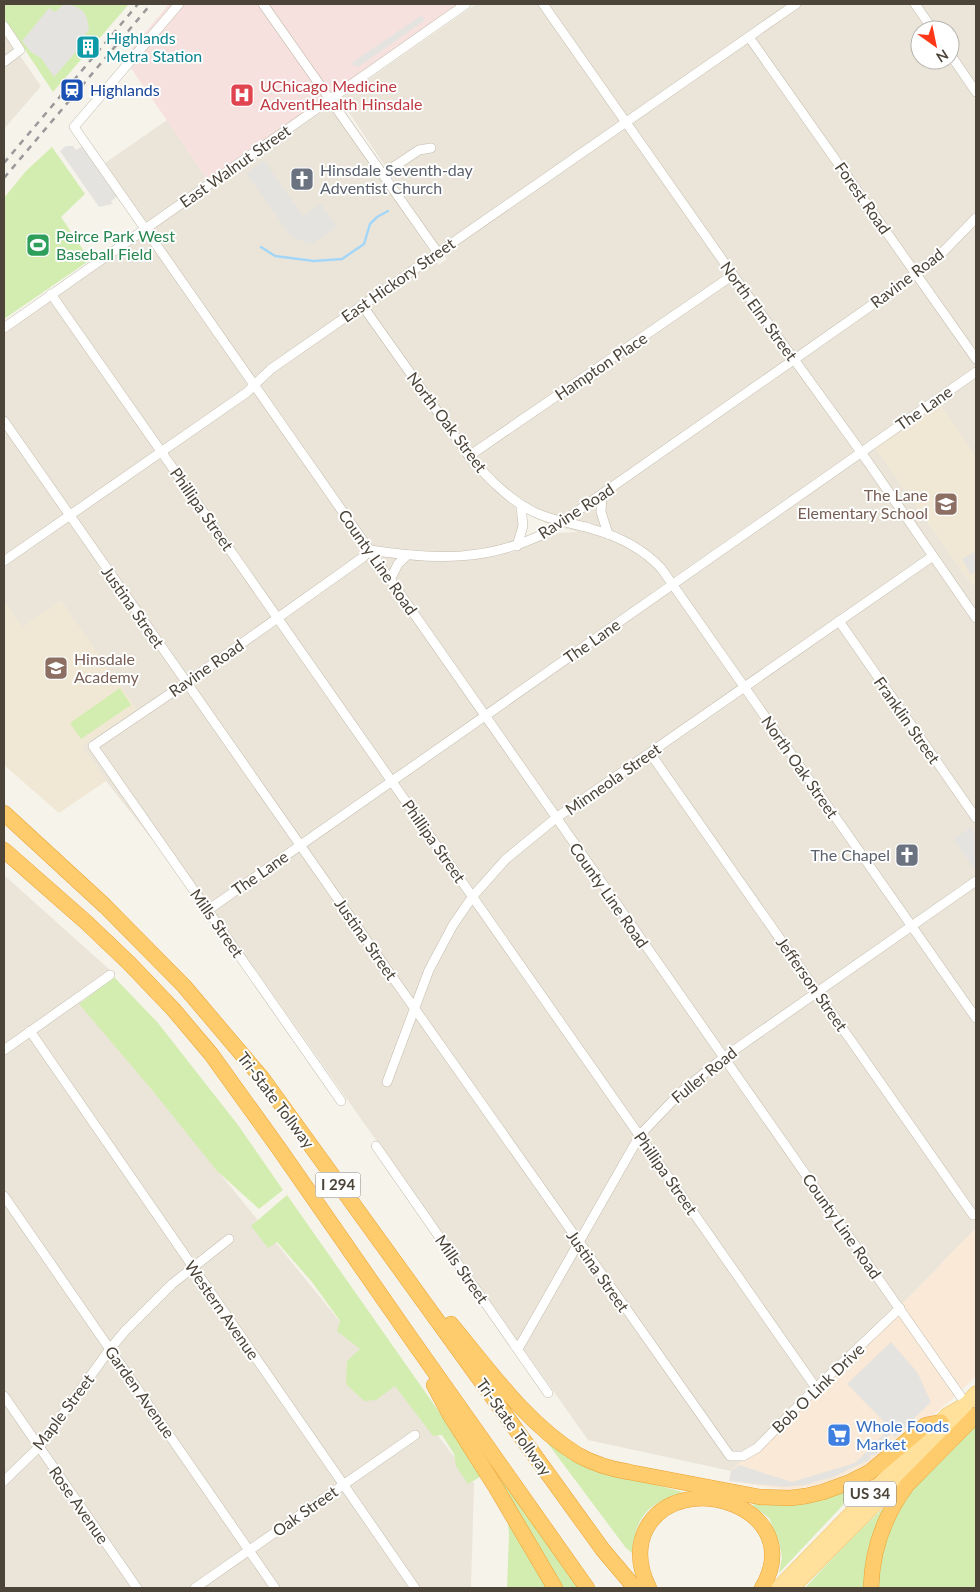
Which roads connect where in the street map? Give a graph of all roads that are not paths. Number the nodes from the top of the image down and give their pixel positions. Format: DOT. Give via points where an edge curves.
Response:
graph roads {
  1 [pos="179,4"];
  2 [pos="263,4"];
  3 [pos="466,4"];
  4 [pos="544,4"];
  5 [pos="796,4"];
  6 [pos="915,4"];
  7 [pos="926,20"];
  8 [pos="4,26"];
  9 [pos="748,37"];
  10 [pos="4,62"];
  11 [pos="960,69"];
  12 [pos="976,92"];
  13 [pos="330,99"];
  14 [pos="625,122"];
  15 [pos="431,148"];
  16 [pos="383,174"];
  17 [pos="976,218"];
  18 [pos="145,228"];
  19 [pos="438,253"];
  20 [pos="917,273"];
  21 [pos="733,275"];
  22 [pos="52,294"];
  23 [pos="362,305"];
  24 [pos="4,328"];
  25 [pos="976,359"];
  26 [pos="794,360"];
  27 [pos="976,372"];
  28 [pos="254,384"];
  29 [pos="4,420"];
  30 [pos="162,451"];
  31 [pos="862,452"];
  32 [pos="469,456"];
  33 [pos="602,494"];
  34 [pos="521,505"];
  35 [pos="70,515"];
  36 [pos="563,522"];
  37 [pos="608,534"];
  38 [pos="517,546"];
  39 [pos="370,550"];
  40 [pos="407,555"];
  41 [pos="933,556"];
  42 [pos="4,562"];
  43 [pos="390,580"];
  44 [pos="674,584"];
  45 [pos="278,617"];
  46 [pos="976,618"];
  47 [pos="839,621"];
  48 [pos="186,683"];
  49 [pos="745,687"];
  50 [pos="485,716"];
  51 [pos="93,746"];
  52 [pos="650,753"];
  53 [pos="392,780"];
  54 [pos="4,813"];
  55 [pos="556,818"];
  56 [pos="976,818"];
  57 [pos="300,846"];
  58 [pos="4,850"];
  59 [pos="976,881"];
  60 [pos="473,896"];
  61 [pos="208,910"];
  62 [pos="912,926"];
  63 [pos="110,975"];
  64 [pos="818,992"];
  65 [pos="414,1008"];
  66 [pos="976,1018"];
  67 [pos="30,1031"];
  68 [pos="4,1050"];
  69 [pos="723,1058"];
  70 [pos="387,1082"];
  71 [pos="341,1101"];
  72 [pos="640,1135"];
  73 [pos="376,1146"];
  74 [pos="4,1196"];
  75 [pos="973,1215"];
  76 [pos="228,1239"];
  77 [pos="578,1243"];
  78 [pos="392,1258"];
  79 [pos="192,1268"];
  80 [pos="900,1308"];
  81 [pos="405,1330"];
  82 [pos="110,1349"];
  83 [pos="518,1349"];
  84 [pos="816,1388"];
  85 [pos="548,1393"];
  86 [pos="976,1393"];
  87 [pos="4,1396"];
  88 [pos="971,1409"];
  89 [pos="941,1422"];
  90 [pos="415,1435"];
  91 [pos="39,1447"];
  92 [pos="730,1456"];
  93 [pos="4,1481"];
  94 [pos="344,1485"];
  95 [pos="250,1550"];
  96 [pos="136,1588"];
  97 [pos="195,1588"];
  98 [pos="276,1588"];
  99 [pos="415,1588"];
  100 [pos="555,1588"];
  101 [pos="587,1588"];
  102 [pos="635,1588"];
  103 [pos="650,1588"];
  104 [pos="762,1588"];
  105 [pos="778,1588"];
  106 [pos="792,1588"];
  107 [pos="871,1588"];
  1 -- 18 [label="street, County Line Road" via="74,127"];
  2 -- 13 [label="street"];
  3 -- 13 [label="street, East Walnut Street"];
  4 -- 14 [label="street, North Elm Street"];
  5 -- 9 [label="street, East Hickory Street"];
  6 -- 7 [label="street"];
  8 -- 10 [label="street" via="20,50"];
  9 -- 14 [label="street, East Hickory Street"];
  9 -- 20 [label="street, Forest Road"];
  11 -- 12 [label="street"];
  13 -- 16 [label="street"];
  13 -- 18 [label="street, East Walnut Street"];
  14 -- 19 [label="street, East Hickory Street"];
  14 -- 21 [label="street, North Elm Street"];
  15 -- 16 [label="street" via="418,150"];
  16 -- 19 [label="street"];
  17 -- 20 [label="street, Ravine Road" via="939,256"];
  18 -- 22 [label="street, East Walnut Street"];
  18 -- 28 [label="street, County Line Road"];
  19 -- 23 [label="street, East Hickory Street"];
  20 -- 25 [label="street, Forest Road"];
  20 -- 26 [label="street, Ravine Road"];
  21 -- 26 [label="street, North Elm Street"];
  21 -- 32 [label="street, Hampton Place"];
  22 -- 24 [label="street, East Walnut Street"];
  22 -- 30 [label="street, Phillipa Street"];
  23 -- 28 [label="street, East Hickory Street"];
  23 -- 32 [label="street, North Oak Street"];
  26 -- 31 [label="street, North Elm Street"];
  26 -- 33 [label="street, Ravine Road"];
  27 -- 31 [label="street, The Lane"];
  28 -- 30 [label="street, East Hickory Street" via="246,393"];
  28 -- 39 [label="street, County Line Road"];
  29 -- 35 [label="street, Justina Street"];
  30 -- 35 [label="street, East Hickory Street"];
  30 -- 45 [label="street, Phillipa Street"];
  31 -- 41 [label="street, North Elm Street"];
  31 -- 44 [label="street, The Lane"];
  32 -- 34 [label="street, North Oak Street" via="485,475"];
  33 -- 36 [label="street, Ravine Road"];
  33 -- 37 [label="street" via="601,512"];
  34 -- 36 [label="street, North Oak Street"];
  34 -- 38 [label="street" via="523,526"];
  35 -- 42 [label="street, East Hickory Street"];
  35 -- 48 [label="street, Justina Street"];
  36 -- 37 [label="street, North Oak Street"];
  36 -- 38 [label="street, Ravine Road"];
  37 -- 44 [label="street, North Oak Street" via="652,559"];
  38 -- 40 [label="street, Ravine Road" via="459,557"];
  39 -- 40 [label="street, Ravine Road"];
  39 -- 43 [label="street, County Line Road"];
  39 -- 45 [label="street, Ravine Road"];
  40 -- 43 [label="street"];
  41 -- 46 [label="street, North Elm Street"];
  41 -- 47 [label="street, Minneola Street"];
  43 -- 50 [label="street, County Line Road"];
  44 -- 49 [label="street, North Oak Street"];
  44 -- 50 [label="street, The Lane"];
  45 -- 48 [label="street, Ravine Road"];
  45 -- 53 [label="street, Phillipa Street"];
  47 -- 49 [label="street, Minneola Street"];
  47 -- 56 [label="street, Franklin Street"];
  48 -- 51 [label="street, Ravine Road"];
  48 -- 57 [label="street, Justina Street"];
  49 -- 52 [label="street, Minneola Street"];
  49 -- 62 [label="street, North Oak Street"];
  50 -- 53 [label="street, The Lane"];
  50 -- 55 [label="street, County Line Road"];
  51 -- 61 [label="street, Mills Street"];
  52 -- 55 [label="street, Minneola Street"];
  52 -- 64 [label="street, Jefferson Street"];
  53 -- 57 [label="street, The Lane"];
  53 -- 60 [label="street, Phillipa Street"];
  54 -- 78 [label="highway, Tri-State Tollway / I 294" via="105,906 184,986 262,1078"];
  55 -- 60 [label="street, Minneola Street" via="506,859"];
  55 -- 69 [label="street, County Line Road"];
  57 -- 61 [label="street, The Lane"];
  57 -- 65 [label="street, Justina Street"];
  58 -- 81 [label="highway, Tri-State Tollway / I 294" via="129,963 211,1054"];
  59 -- 62 [label="street, Fuller Road"];
  60 -- 65 [label="street, Minneola Street" via="442,944"];
  60 -- 72 [label="street, Phillipa Street"];
  61 -- 71 [label="street, Mills Street"];
  62 -- 64 [label="street, Fuller Road"];
  62 -- 66 [label="street, North Oak Street"];
  63 -- 67 [label="street"];
  64 -- 69 [label="street, Fuller Road"];
  64 -- 75 [label="street, Jefferson Street"];
  65 -- 70 [label="street, Minneola Street"];
  65 -- 77 [label="street, Justina Street"];
  67 -- 68 [label="street"];
  67 -- 79 [label="street, Western Avenue"];
  69 -- 72 [label="street, Fuller Road" via="680,1093"];
  69 -- 80 [label="street, County Line Road"];
  72 -- 77 [label="street, Fuller Road"];
  72 -- 84 [label="street, Phillipa Street"];
  73 -- 83 [label="street, Mills Street"];
  74 -- 82 [label="street, Garden Avenue"];
  76 -- 79 [label="street, Maple Street"];
  77 -- 83 [label="street, Fuller Road"];
  77 -- 92 [label="street, Justina Street"];
  78 -- 89 [label="highway" via="407,1271 522,1409 557,1440 579,1455 608,1468 760,1497 806,1496 863,1475 926,1425"];
  78 -- 102 [label="highway, Tri-State Tollway / I 294" via="603,1550"];
  79 -- 82 [label="street, Maple Street" via="172,1284"];
  79 -- 94 [label="street, Western Avenue"];
  80 -- 84 [label="street, Bob O Link Drive"];
  80 -- 88 [label="street, County Line Road"];
  81 -- 100 [label="highway" via="450,1415"];
  81 -- 101 [label="highway, Tri-State Tollway / I 294"];
  82 -- 91 [label="street, Maple Street"];
  82 -- 95 [label="street, Garden Avenue"];
  83 -- 85 [label="street, Mills Street"];
  84 -- 92 [label="street, Bob O Link Drive" via="757,1448 743,1456"];
  86 -- 88 [label="main road, US 34"];
  87 -- 91 [label="street, Rose Avenue"];
  88 -- 89 [label="main road, US 34" via="947,1415"];
  88 -- 106 [label="main road, US 34"];
  88 -- 107 [label="highway" via="897,1498 879,1536"];
  89 -- 105 [label="main road, US 34"];
  90 -- 94 [label="street, Oak Street"];
  91 -- 93 [label="street, Maple Street"];
  91 -- 96 [label="street, Rose Avenue"];
  94 -- 95 [label="street, Oak Street"];
  94 -- 99 [label="street, Western Avenue"];
  95 -- 97 [label="street, Oak Street"];
  95 -- 98 [label="street, Garden Avenue"];
  103 -- 104 [label="highway" via="644,1577 640,1554 643,1535 651,1520 667,1506 702,1498 737,1505 763,1525 770,1538 773,1563"];
}
